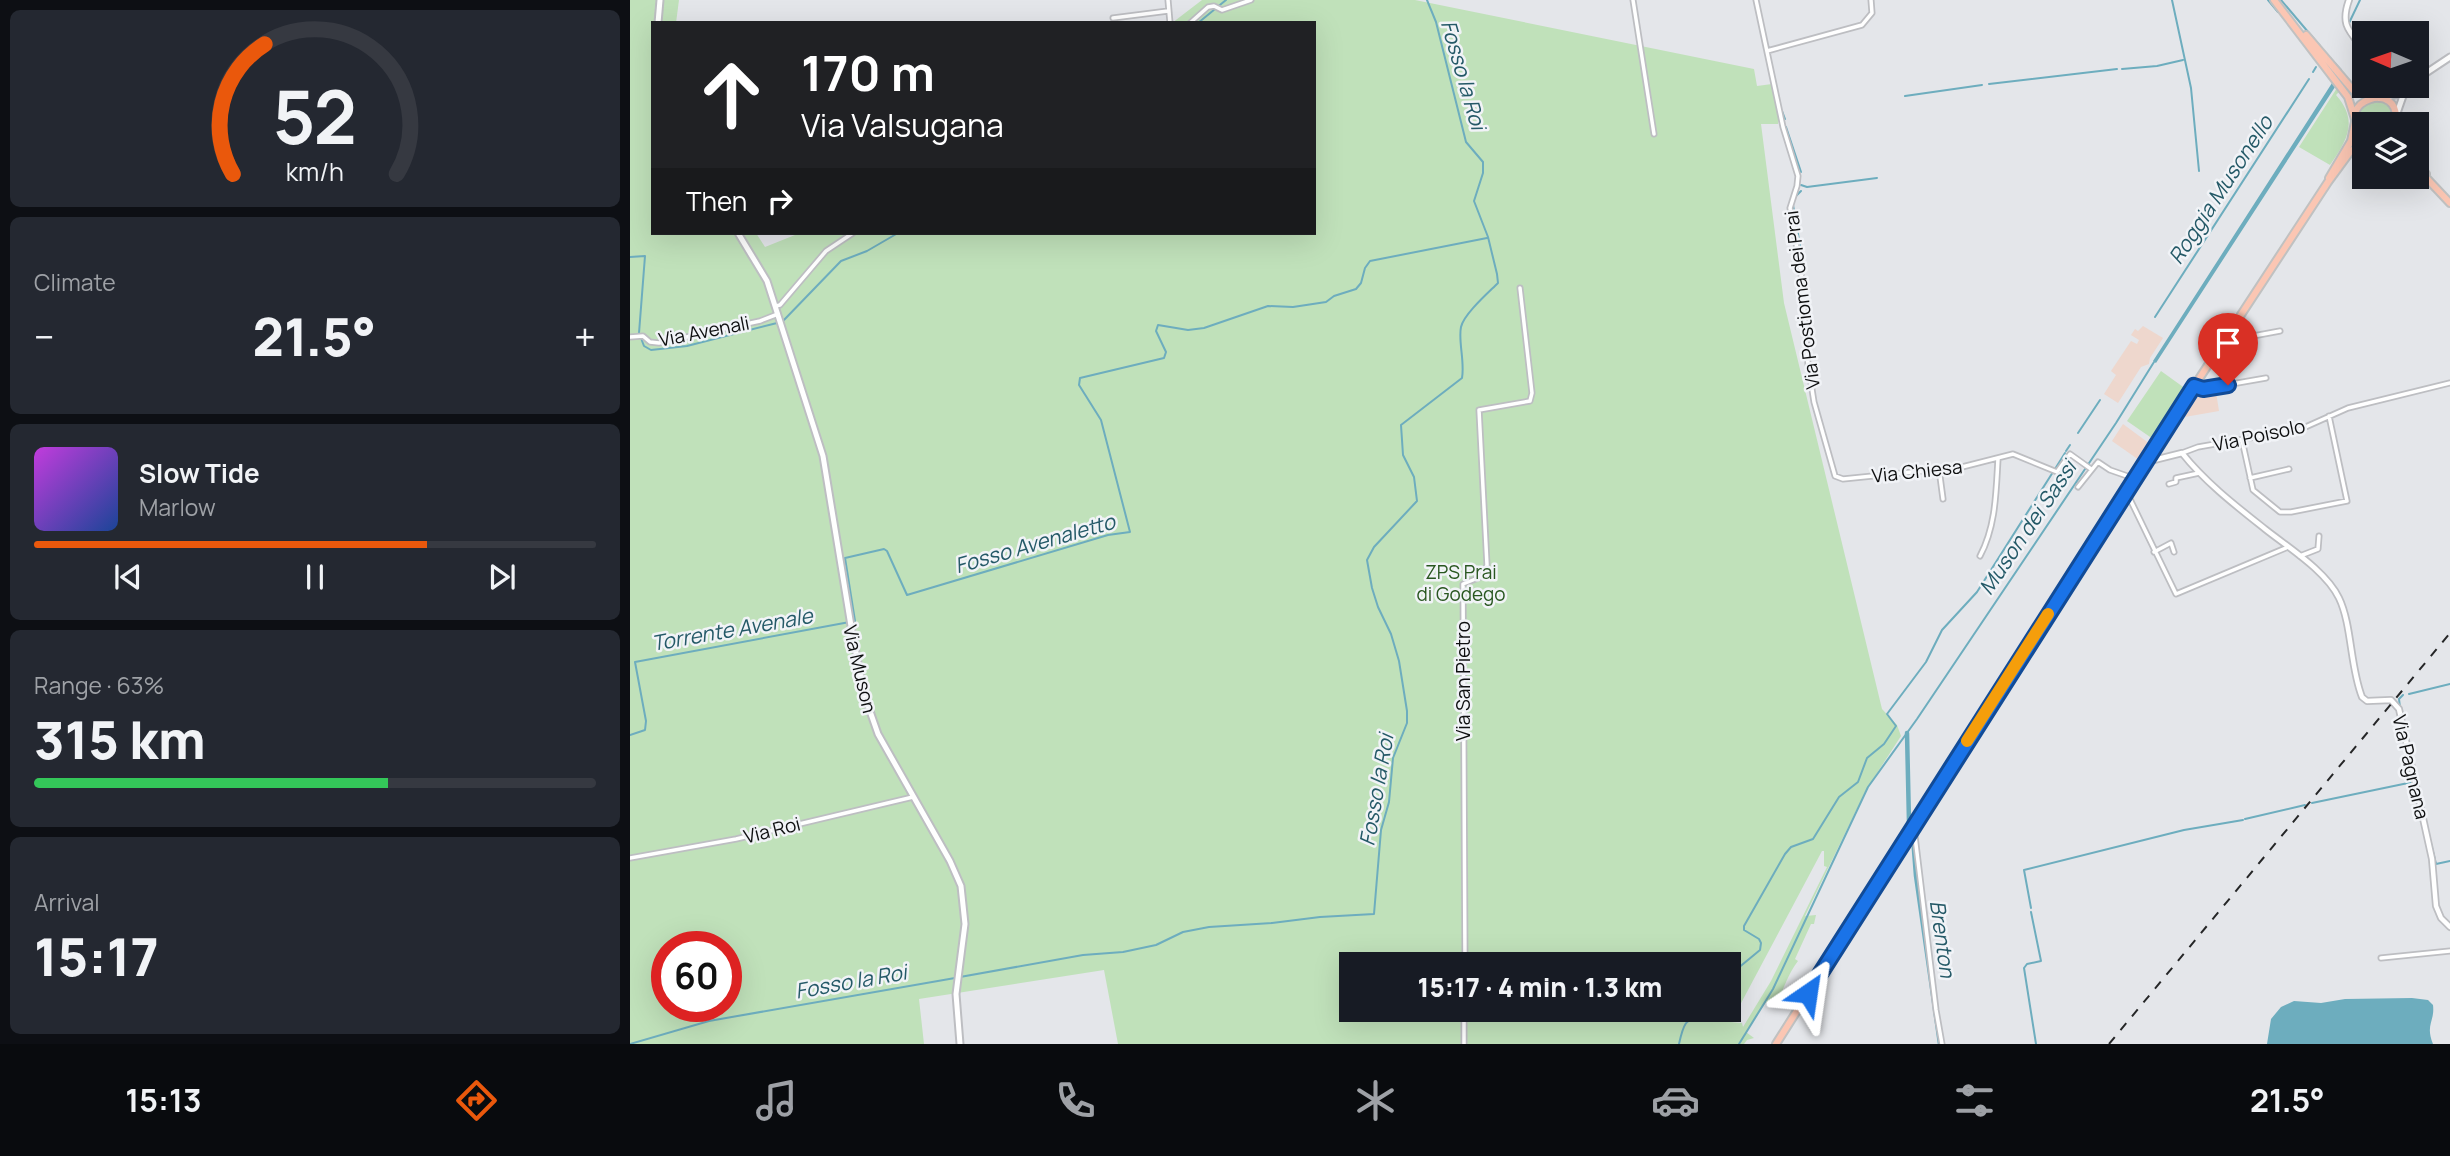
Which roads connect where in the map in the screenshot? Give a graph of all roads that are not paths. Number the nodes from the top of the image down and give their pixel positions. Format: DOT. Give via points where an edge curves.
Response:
graph roads {
  1 [pos="660,0"];
  2 [pos="1168,0"];
  3 [pos="1251,0"];
  4 [pos="1633,0"];
  5 [pos="1756,0"];
  6 [pos="1871,0"];
  7 [pos="2274,0"];
  8 [pos="2349,0"];
  9 [pos="1168,11"];
  10 [pos="1113,18"];
  11 [pos="658,21"];
  12 [pos="1170,21"];
  13 [pos="1192,21"];
  14 [pos="2352,33"];
  15 [pos="1767,51"];
  16 [pos="2450,57"];
  17 [pos="2440,64"];
  18 [pos="2429,70"];
  19 [pos="2429,72"];
  20 [pos="2342,84"];
  21 [pos="2352,90"];
  22 [pos="2374,98"];
  23 [pos="2380,98"];
  24 [pos="2353,112"];
  25 [pos="2357,112"];
  26 [pos="2393,112"];
  27 [pos="1654,134"];
  28 [pos="2352,137"];
  29 [pos="2352,151"];
  30 [pos="2429,178"];
  31 [pos="2431,181"];
  32 [pos="2328,183"];
  33 [pos="2450,203"];
  34 [pos="739,235"];
  35 [pos="850,235"];
  36 [pos="1520,288"];
  37 [pos="776,306"];
  38 [pos="778,314"];
  39 [pos="2280,331"];
  40 [pos="2228,334"];
  41 [pos="630,337"];
  42 [pos="2266,378"];
  43 [pos="2450,383"];
  44 [pos="2194,386"];
  45 [pos="2329,416"];
  46 [pos="2242,440"];
  47 [pos="2182,453"];
  48 [pos="2147,458"];
  49 [pos="1998,459"];
  50 [pos="2087,466"];
  51 [pos="1939,469"];
  52 [pos="2289,469"];
  53 [pos="2199,473"];
  54 [pos="1837,478"];
  55 [pos="2134,478"];
  56 [pos="2250,478"];
  57 [pos="2169,484"];
  58 [pos="2078,487"];
  59 [pos="2126,491"];
  60 [pos="1943,499"];
  61 [pos="2319,536"];
  62 [pos="2288,547"];
  63 [pos="2154,552"];
  64 [pos="2174,552"];
  65 [pos="1980,556"];
  66 [pos="2300,556"];
  67 [pos="914,797"];
  68 [pos="1913,827"];
  69 [pos="630,858"];
  70 [pos="2450,927"];
  71 [pos="2450,951"];
  72 [pos="1465,952"];
  73 [pos="2381,958"];
  74 [pos="1464,1022"];
  75 [pos="960,1044"];
  76 [pos="1464,1044"];
  77 [pos="1776,1044"];
  78 [pos="1942,1044"];
  1 -- 11 [label="main road"];
  2 -- 9 [label="street"];
  3 -- 13 [label="street" via="1226,10 1205,9"];
  4 -- 27 [label="street"];
  5 -- 15 [label="street, Via Postioma dei Prai"];
  6 -- 15 [label="street" via="1872,13 1862,25"];
  7 -- 20 [label="main road"];
  8 -- 14 [label="street" via="2345,22"];
  9 -- 10 [label="street"];
  9 -- 12 [label="street"];
  15 -- 54 [label="street, Via Postioma dei Prai" via="1798,176 1790,208 1814,402"];
  16 -- 17 [label="main road"];
  17 -- 18 [label="main road"];
  17 -- 19 [label="main road"];
  20 -- 21 [label="main road"];
  20 -- 24 [label="main road"];
  22 -- 25 [label="main road" via="2362,103"];
  23 -- 26 [label="main road" via="2390,103"];
  28 -- 32 [label="main road"];
  29 -- 32 [label="main road"];
  30 -- 31 [label="main road"];
  31 -- 33 [label="main road"];
  32 -- 40 [label="main road"];
  34 -- 37 [label="main road, Via Muson" via="767,281"];
  35 -- 37 [label="street" via="826,251"];
  36 -- 72 [label="street, Via San Pietro" via="1532,393 1530,401 1479,410 1487,565 1483,576 1463,584"];
  37 -- 38 [label="main road, Via Muson"];
  38 -- 41 [label="street, Via Avenali" via="659,343"];
  38 -- 67 [label="main road, Via Muson" via="825,465 870,716"];
  39 -- 40 [label="street" via="2237,338"];
  40 -- 44 [label="main road"];
  42 -- 44 [label="street" via="2203,389"];
  43 -- 45 [label="street, Via Poisolo"];
  44 -- 48 [label="main road"];
  45 -- 46 [label="street, Via Poisolo" via="2301,429"];
  45 -- 56 [label="street" via="2347,501 2280,512 2253,490"];
  46 -- 47 [label="street, Via Poisolo"];
  46 -- 56 [label="street"];
  47 -- 48 [label="street, Via Poisolo"];
  47 -- 53 [label="street, Via Pagnana"];
  48 -- 55 [label="main road"];
  49 -- 50 [label="street, Via Chiesa" via="2018,455 2057,472 2069,455"];
  49 -- 51 [label="street, Via Chiesa"];
  49 -- 65 [label="street" via="1994,514"];
  50 -- 55 [label="street, Via Chiesa" via="2098,462"];
  50 -- 58 [label="street"];
  51 -- 54 [label="street, Via Chiesa"];
  51 -- 60 [label="street"];
  52 -- 56 [label="street"];
  53 -- 57 [label="street"];
  53 -- 62 [label="street, Via Pagnana"];
  55 -- 59 [label="main road"];
  59 -- 63 [label="street"];
  59 -- 68 [label="main road"];
  61 -- 66 [label="street" via="2318,549"];
  62 -- 63 [label="street" via="2176,594"];
  62 -- 66 [label="street, Via Pagnana"];
  63 -- 64 [label="street" via="2171,543"];
  66 -- 70 [label="street, Via Pagnana" via="2338,596 2362,697 2367,701 2388,699 2397,705 2432,859 2436,906"];
  67 -- 69 [label="street, Via Roi" via="736,839"];
  67 -- 75 [label="main road, Via Muson" via="961,887 965,923 957,977"];
  68 -- 77 [label="main road"];
  68 -- 78 [label="street"];
  71 -- 73 [label="street"];
  74 -- 76 [label="street"];
}
